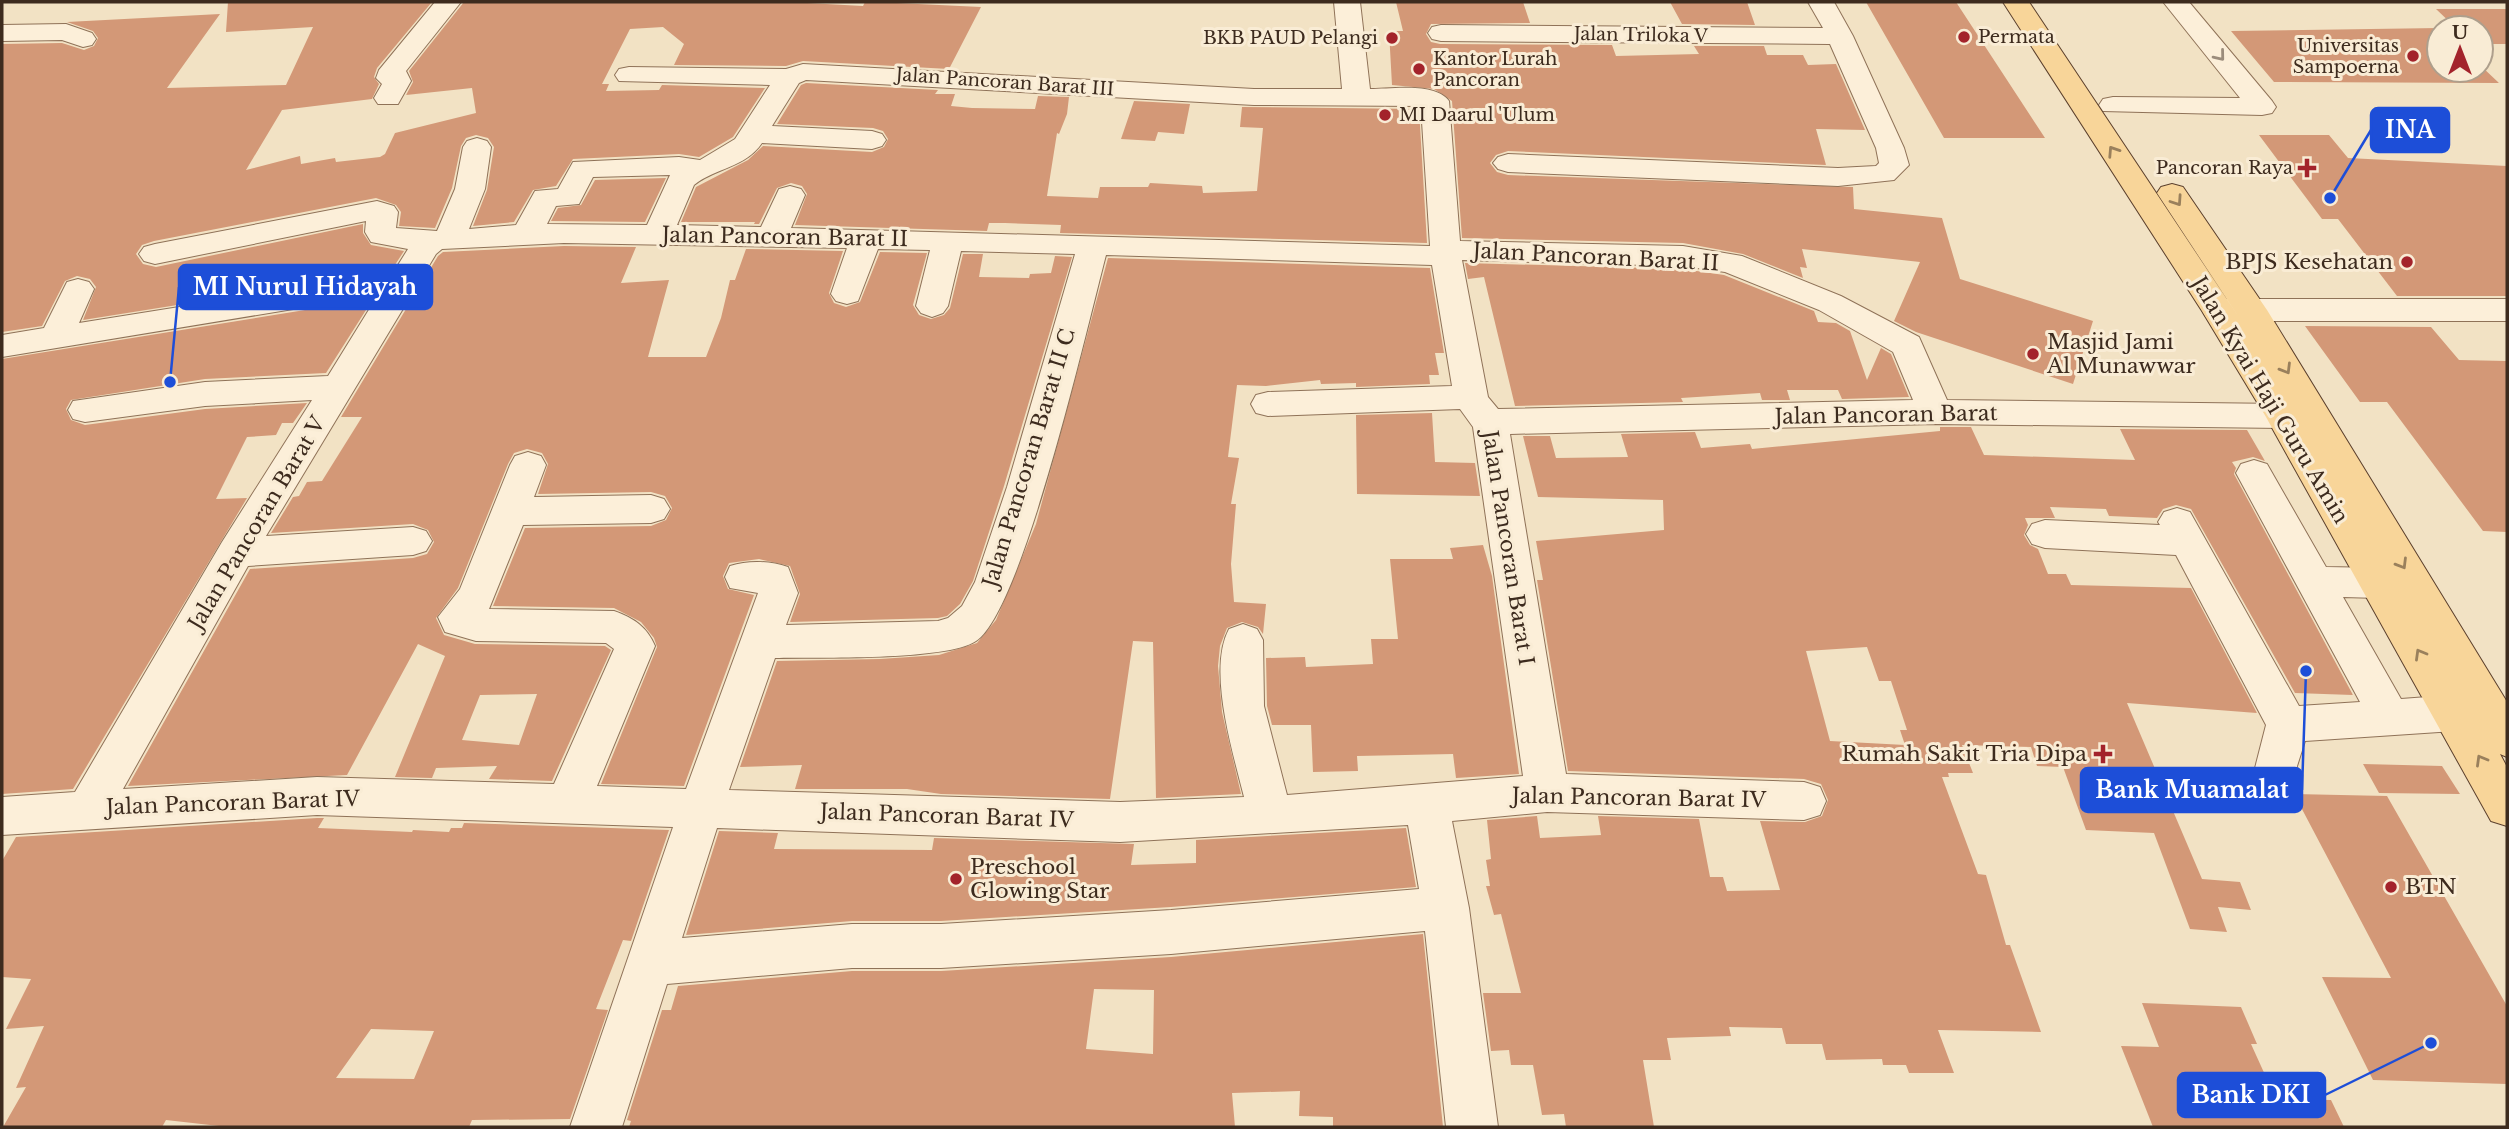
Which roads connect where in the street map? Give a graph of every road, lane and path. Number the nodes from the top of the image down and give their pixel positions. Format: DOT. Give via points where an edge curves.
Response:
graph roads {
  1 [pos="448,2"];
  2 [pos="1347,2"];
  3 [pos="1821,2"];
  4 [pos="2016,2"];
  5 [pos="2044,2"];
  6 [pos="2177,3"];
  7 [pos="2,33"];
  8 [pos="1441,33"];
  9 [pos="1840,36"];
  10 [pos="83,39"];
  11 [pos="629,75"];
  12 [pos="789,77"];
  13 [pos="1357,97"];
  14 [pos="388,98"];
  15 [pos="1435,101"];
  16 [pos="2113,105"];
  17 [pos="756,134"];
  18 [pos="872,140"];
  19 [pos="477,148"];
  20 [pos="1508,163"];
  21 [pos="705,169"];
  22 [pos="790,195"];
  23 [pos="526,234"];
  24 [pos="658,235"];
  25 [pos="772,236"];
  26 [pos="1103,236"];
  27 [pos="866,238"];
  28 [pos="441,240"];
  29 [pos="948,241"];
  30 [pos="1446,253"];
  31 [pos="155,254"];
  32 [pos="404,281"];
  33 [pos="78,289"];
  34 [pos="847,294"];
  35 [pos="932,306"];
  36 [pos="2234,310"];
  37 [pos="2507,310"];
  38 [pos="56,338"];
  39 [pos="2,346"];
  40 [pos="340,387"];
  41 [pos="1268,404"];
  42 [pos="1480,409"];
  43 [pos="85,410"];
  44 [pos="1935,412"];
  45 [pos="2265,415"];
  46 [pos="528,464"];
  47 [pos="2254,473"];
  48 [pos="651,509"];
  49 [pos="510,511"];
  50 [pos="2045,534"];
  51 [pos="414,541"];
  52 [pos="236,552"];
  53 [pos="744,577"];
  54 [pos="2347,582"];
  55 [pos="1243,640"];
  56 [pos="760,642"];
  57 [pos="2448,718"];
  58 [pos="2287,724"];
  59 [pos="2276,772"];
  60 [pos="1547,793"];
  61 [pos="1804,802"];
  62 [pos="567,805"];
  63 [pos="1427,805"];
  64 [pos="2507,807"];
  65 [pos="89,809"];
  66 [pos="701,809"];
  67 [pos="1270,815"];
  68 [pos="2,816"];
  69 [pos="1446,908"];
  70 [pos="652,963"];
  71 [pos="596,1127"];
  72 [pos="1472,1127"];
  1 -- 14 [label="street" via="393,70 390,78 397,81"];
  2 -- 13 [label="street"];
  3 -- 9 [label="street"];
  36 -- 4 [label="main road, Jalan Kyai Haji Guru Amin, one-way"];
  5 -- 16 [label="main road, Jalan Kyai Haji Guru Amin"];
  6 -- 16 [label="street, one-way" via="2262,107"];
  7 -- 10 [label="street" via="66,32"];
  8 -- 9 [label="street, Jalan Triloka V" via="1582,23"];
  9 -- 20 [label="street" via="1890,148 1895,165 1884,174 1838,177"];
  11 -- 12 [label="street, Jalan Pancoran Barat III"];
  12 -- 13 [label="street, Jalan Pancoran Barat III" via="803,72 1254,97"];
  12 -- 17 [label="street"];
  13 -- 15 [label="street, Jalan Pancoran Barat III"];
  15 -- 30 [label="street, Jalan Pancoran Barat I"];
  16 -- 36 [label="main road, Jalan Kyai Haji Guru Amin, one-way"];
  17 -- 18 [label="street"];
  17 -- 21 [label="street" via="737,153"];
  19 -- 28 [label="street, Jalan Pancoran Barat V" via="470,189"];
  21 -- 23 [label="street" via="583,168 568,198 546,197"];
  21 -- 24 [label="street" via="681,181"];
  22 -- 25 [label="street"];
  23 -- 24 [label="street, Jalan Pancoran Barat II"];
  23 -- 28 [label="street, Jalan Pancoran Barat II"];
  24 -- 25 [label="street, Jalan Pancoran Barat II"];
  25 -- 27 [label="street, Jalan Pancoran Barat II"];
  26 -- 29 [label="street, Jalan Pancoran Barat II"];
  26 -- 30 [label="street, Jalan Pancoran Barat II"];
  26 -- 56 [label="street, Jalan Pancoran Barat II C" via="1025,487 977,581 976,617 961,631 938,637"];
  27 -- 29 [label="street, Jalan Pancoran Barat II"];
  27 -- 34 [label="street"];
  28 -- 31 [label="street, Jalan Pancoran Barat II" via="382,235 383,212 377,210"];
  28 -- 32 [label="street, Jalan Pancoran Barat V"];
  29 -- 35 [label="street"];
  30 -- 42 [label="street, Jalan Pancoran Barat I"];
  30 -- 44 [label="street, Jalan Pancoran Barat II" via="1683,257 1747,268 1830,303 1907,345"];
  32 -- 38 [label="street"];
  32 -- 40 [label="street, Jalan Pancoran Barat V"];
  33 -- 38 [label="street"];
  36 -- 37 [label="street"];
  36 -- 45 [label="main road, Jalan Kyai Haji Guru Amin"];
  36 -- 57 [label="main road, Jalan Kyai Haji Guru Amin, one-way"];
  38 -- 39 [label="street"];
  40 -- 43 [label="street" via="205,394"];
  40 -- 52 [label="street, Jalan Pancoran Barat V"];
  41 -- 42 [label="street, Jalan Pancoran Barat"];
  42 -- 44 [label="street, Jalan Pancoran Barat"];
  42 -- 60 [label="street, Jalan Pancoran Barat I"];
  44 -- 45 [label="street, Jalan Pancoran Barat"];
  45 -- 54 [label="main road, Jalan Kyai Haji Guru Amin"];
  46 -- 49 [label="street"];
  47 -- 54 [label="street"];
  48 -- 49 [label="street"];
  49 -- 62 [label="street" via="476,597 459,621 614,627 635,646"];
  50 -- 58 [label="street" via="2181,531"];
  51 -- 52 [label="street"];
  52 -- 65 [label="street, Jalan Pancoran Barat V"];
  53 -- 56 [label="street" via="774,578 779,589"];
  54 -- 57 [label="street"];
  57 -- 54 [label="main road, Jalan Kyai Haji Guru Amin, one-way"];
  55 -- 67 [label="street" via="1243,706"];
  56 -- 66 [label="street"];
  57 -- 58 [label="street"];
  64 -- 57 [label="main road, Jalan Kyai Haji Guru Amin, one-way"];
  58 -- 59 [label="street"];
  60 -- 61 [label="street, Jalan Pancoran Barat IV"];
  60 -- 63 [label="street, Jalan Pancoran Barat IV"];
  62 -- 65 [label="street, Jalan Pancoran Barat IV" via="317,796"];
  62 -- 66 [label="street, Jalan Pancoran Barat IV"];
  63 -- 67 [label="street, Jalan Pancoran Barat IV"];
  63 -- 69 [label="street"];
  65 -- 68 [label="street, Jalan Pancoran Barat IV"];
  66 -- 67 [label="street, Jalan Pancoran Barat IV" via="1120,821"];
  66 -- 70 [label="street"];
  69 -- 70 [label="street" via="1171,932 941,946 852,946"];
  69 -- 72 [label="street"];
  70 -- 71 [label="street"];
}
